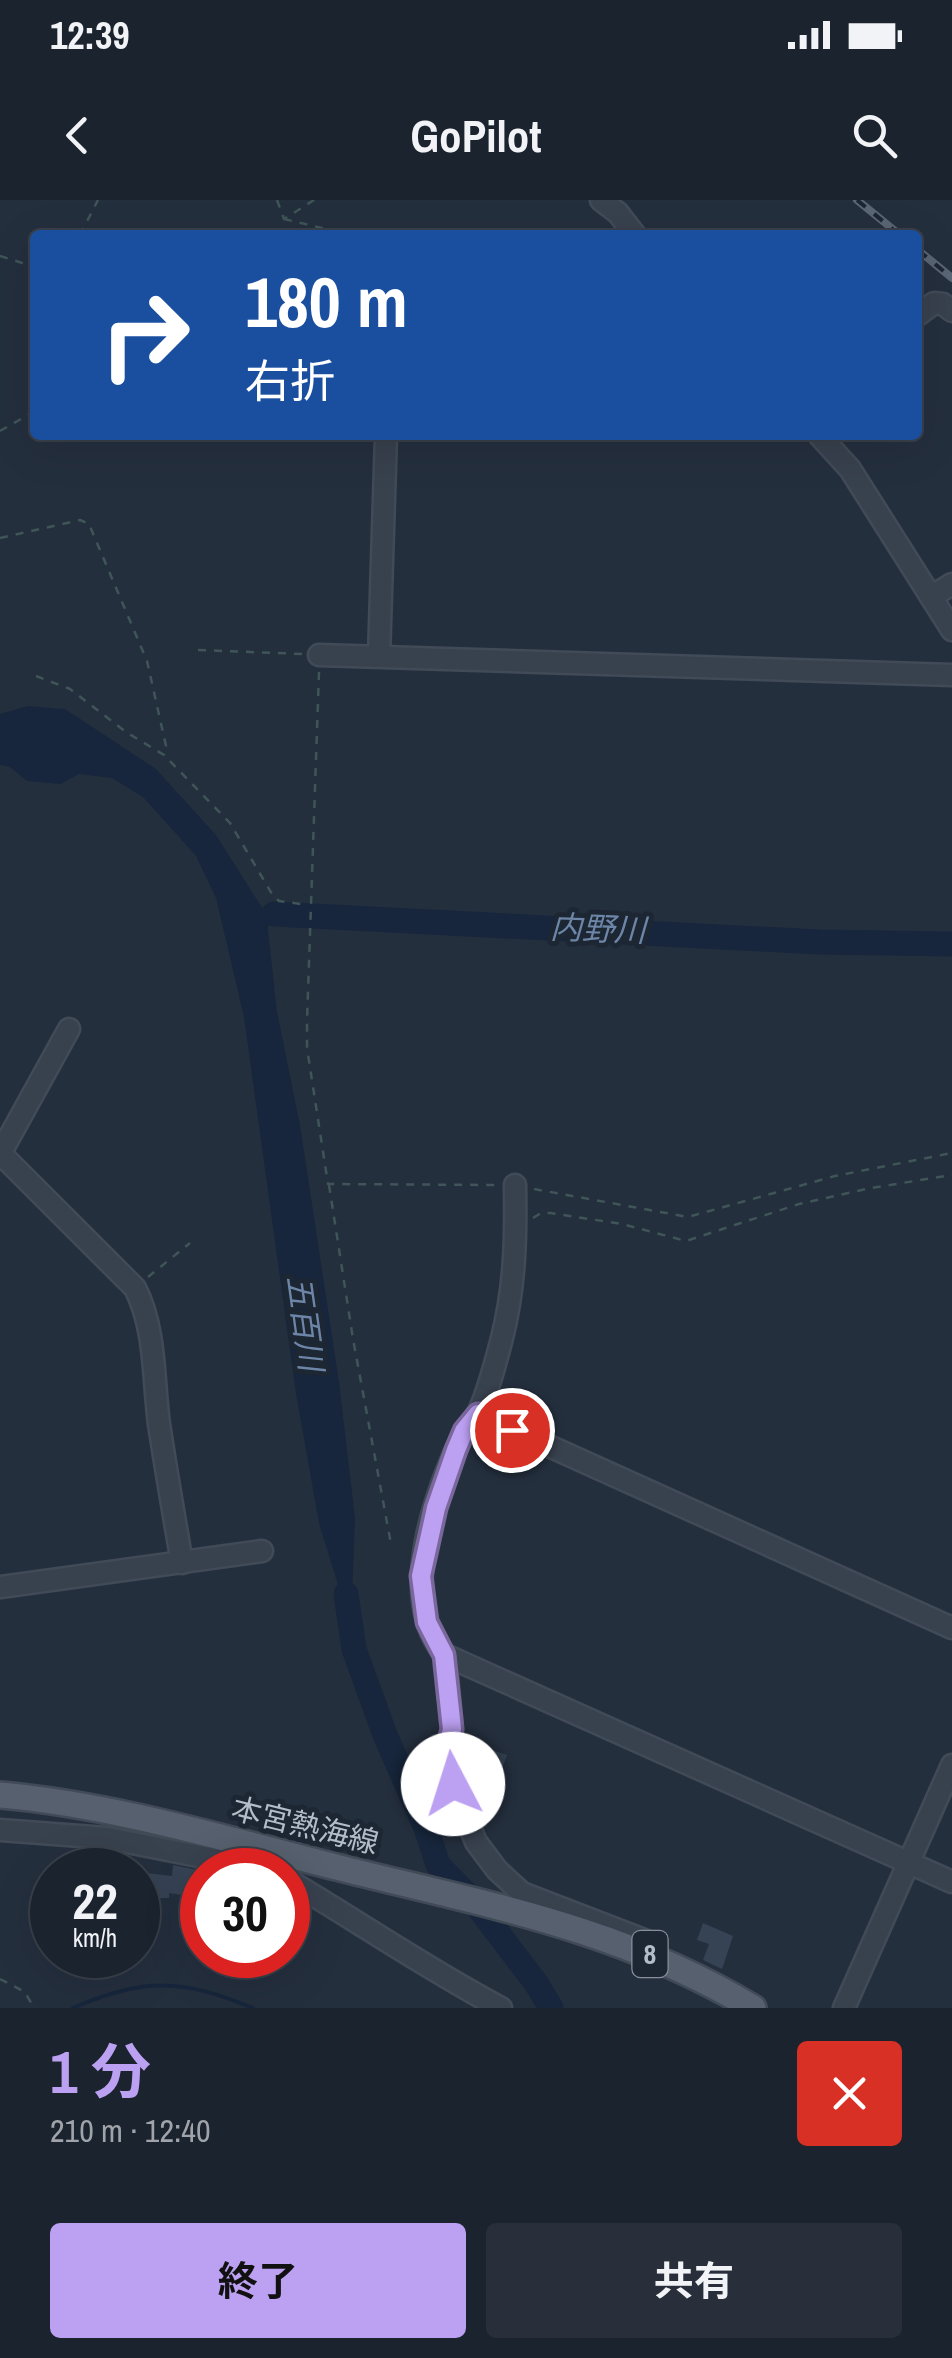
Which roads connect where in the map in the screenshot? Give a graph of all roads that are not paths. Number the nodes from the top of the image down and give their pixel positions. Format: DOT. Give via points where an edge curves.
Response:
graph roads {
  1 [pos="601,200"];
  2 [pos="631,230"];
  3 [pos="952,311"];
  4 [pos="922,312"];
  5 [pos="386,440"];
  6 [pos="823,440"];
  7 [pos="952,584"];
  8 [pos="931,598"];
  9 [pos="952,630"];
  10 [pos="319,655"];
  11 [pos="379,656"];
  12 [pos="952,675"];
  13 [pos="69,1029"];
  14 [pos="0,1154"];
  15 [pos="515,1185"];
  16 [pos="478,1414"];
  17 [pos="262,1552"];
  18 [pos="182,1562"];
  19 [pos="0,1587"];
  20 [pos="952,1628"];
  21 [pos="444,1655"];
  22 [pos="952,1765"];
  23 [pos="0,1795"];
  24 [pos="97,1808"];
  25 [pos="0,1830"];
  26 [pos="91,1836"];
  27 [pos="180,1852"];
  28 [pos="908,1862"];
  29 [pos="952,1882"];
  30 [pos="310,1893"];
  31 [pos="648,1953"];
  32 [pos="501,2008"];
  33 [pos="754,2008"];
  34 [pos="844,2008"];
  1 -- 2 [label="street"];
  3 -- 4 [label="street" via="934,303"];
  5 -- 11 [label="street"];
  6 -- 8 [label="street" via="850,470"];
  7 -- 8 [label="street"];
  8 -- 9 [label="street"];
  10 -- 11 [label="street"];
  11 -- 12 [label="street"];
  13 -- 14 [label="street"];
  14 -- 18 [label="street" via="135,1288 151,1327"];
  15 -- 16 [label="street" via="512,1285"];
  16 -- 20 [label="street"];
  16 -- 21 [label="street" via="456,1450 421,1576 427,1622"];
  17 -- 18 [label="street"];
  18 -- 19 [label="street"];
  21 -- 28 [label="street"];
  21 -- 31 [label="street" via="452,1729 444,1764 476,1842 522,1893 644,1940"];
  22 -- 28 [label="street"];
  23 -- 24 [label="main road, 本宮熱海線 / 8"];
  24 -- 26 [label="street"];
  24 -- 31 [label="main road, 本宮熱海線 / 8" via="539,1916"];
  25 -- 26 [label="street"];
  26 -- 27 [label="street"];
  28 -- 29 [label="street"];
  28 -- 34 [label="street"];
  30 -- 32 [label="street"];
  31 -- 33 [label="main road, 本宮熱海線 / 8"];
}
